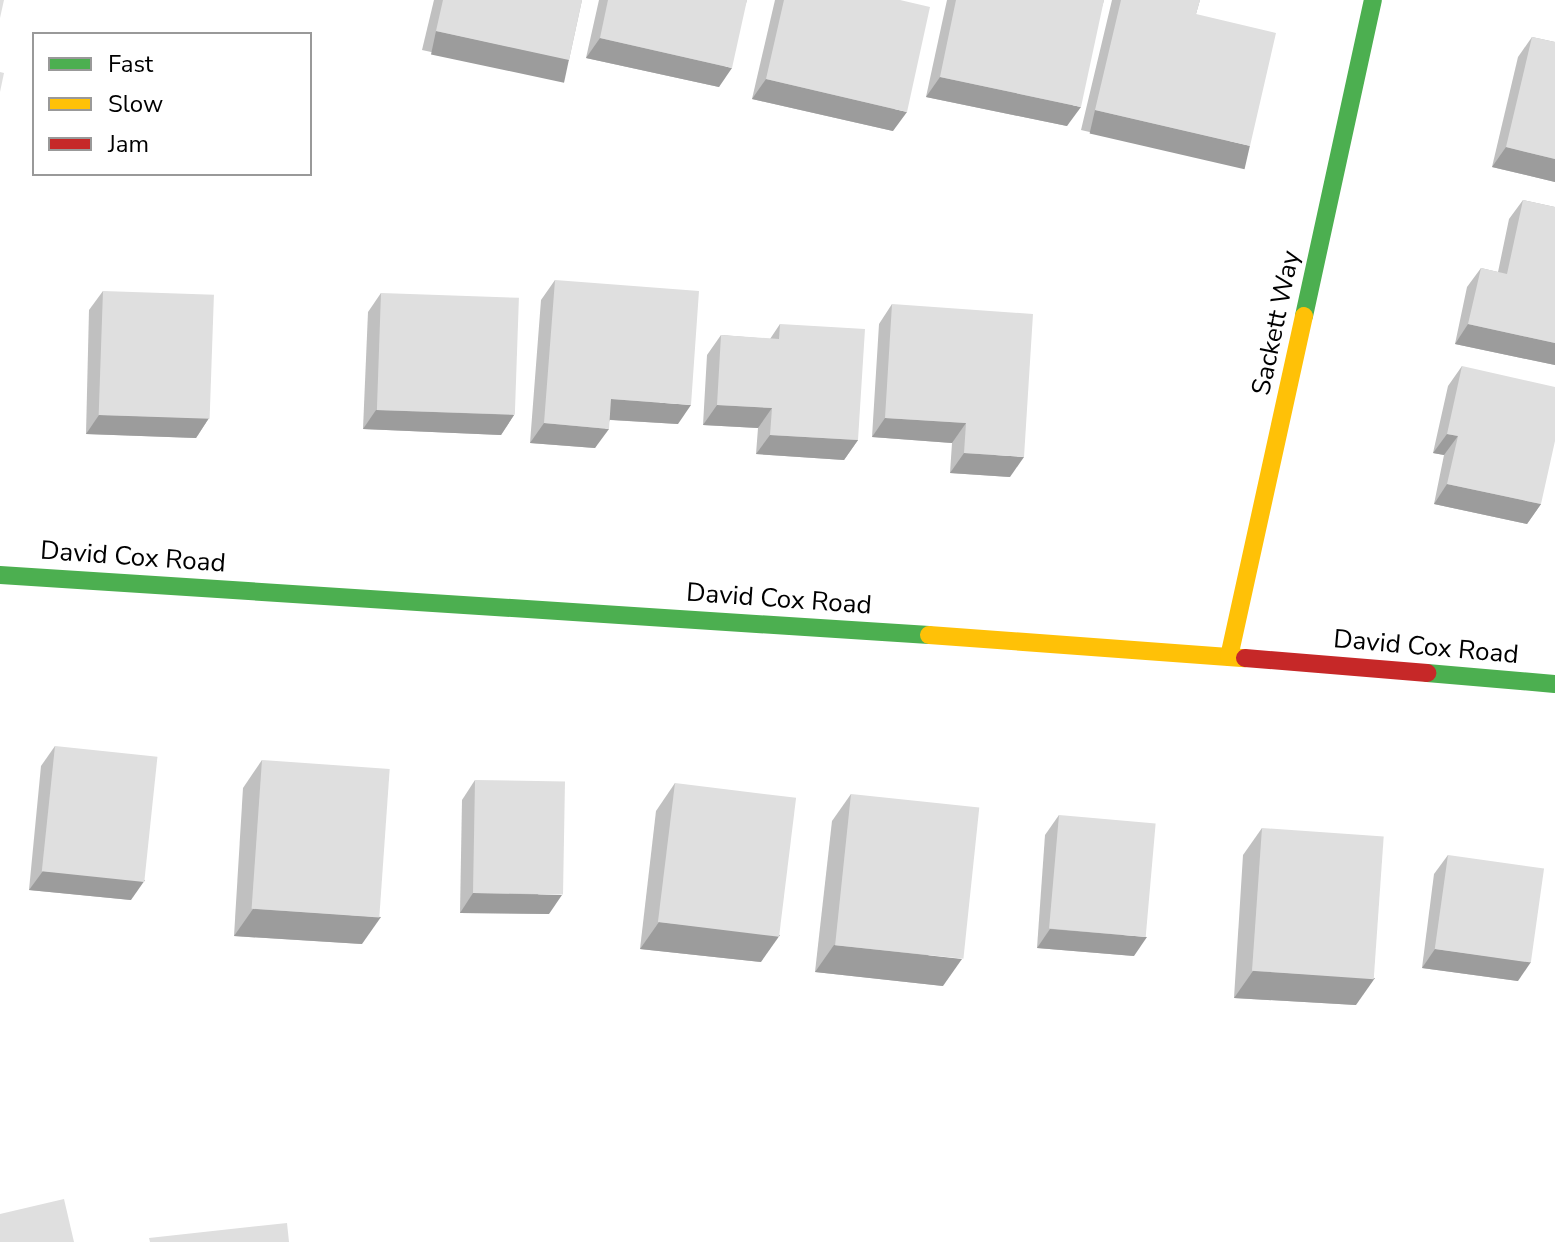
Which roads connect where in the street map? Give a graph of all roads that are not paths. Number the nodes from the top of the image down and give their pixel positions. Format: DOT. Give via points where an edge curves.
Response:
graph roads {
  1 [pos="1373,0"];
  2 [pos="0,575"];
  3 [pos="1229,657"];
  4 [pos="1555,684"];
  1 -- 3 [label="main road, Sackett Way"];
  2 -- 3 [label="main road, David Cox Road"];
  3 -- 4 [label="main road, David Cox Road"];
}
